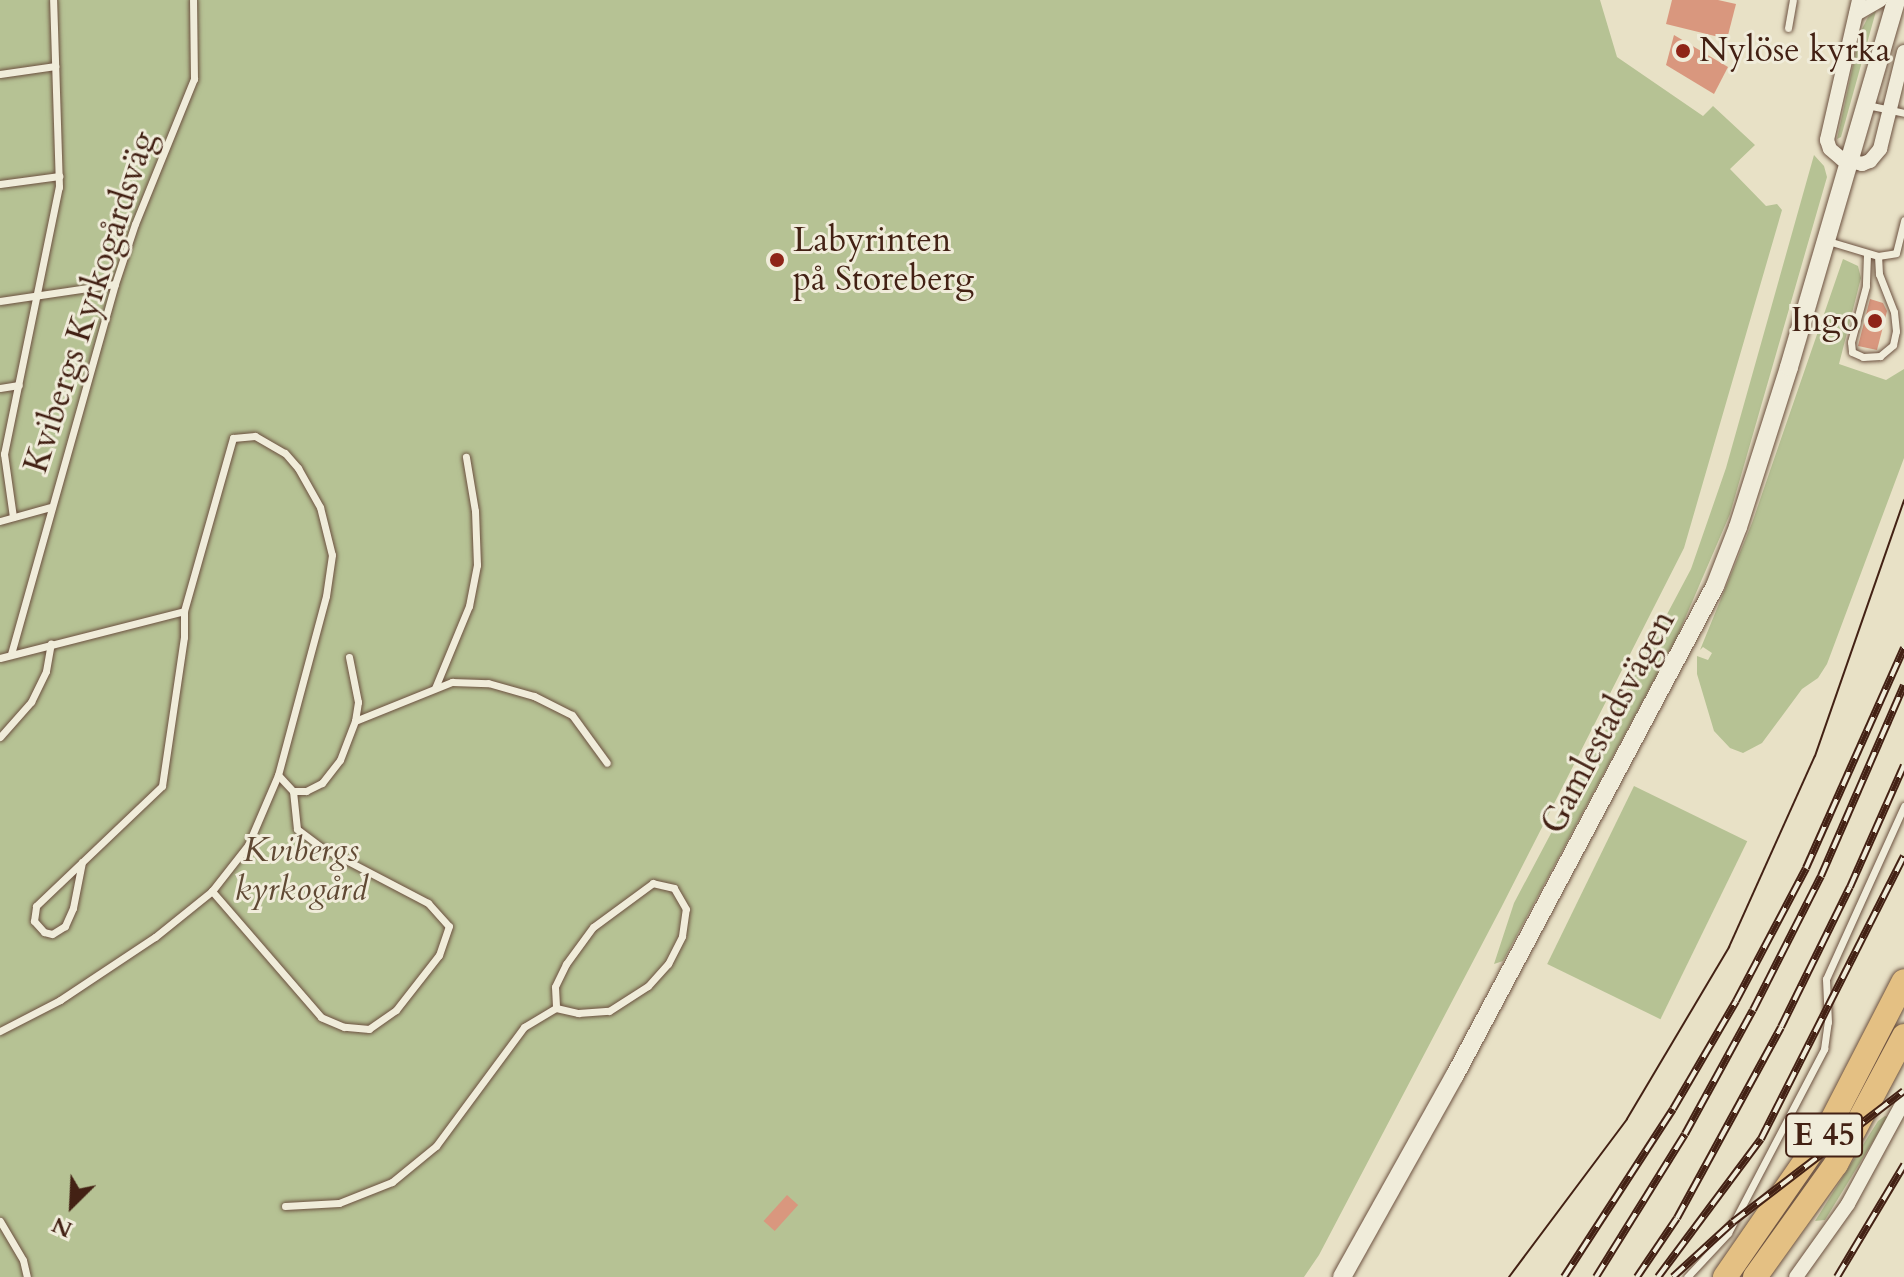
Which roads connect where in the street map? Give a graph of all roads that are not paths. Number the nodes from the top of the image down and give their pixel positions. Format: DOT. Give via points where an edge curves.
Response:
graph roads {
  1 [pos="53,0"];
  2 [pos="193,0"];
  3 [pos="1793,0"];
  4 [pos="1880,0"];
  5 [pos="1896,0"];
  6 [pos="1858,7"];
  7 [pos="1788,28"];
  8 [pos="1904,52"];
  9 [pos="55,66"];
  10 [pos="0,74"];
  11 [pos="1866,104"];
  12 [pos="1897,111"];
  13 [pos="1849,163"];
  14 [pos="59,176"];
  15 [pos="0,184"];
  16 [pos="1904,220"];
  17 [pos="1826,241"];
  18 [pos="1900,253"];
  19 [pos="1867,254"];
  20 [pos="1878,256"];
  21 [pos="115,284"];
  22 [pos="37,296"];
  23 [pos="0,301"];
  24 [pos="19,385"];
  25 [pos="0,388"];
  26 [pos="2,455"];
  27 [pos="466,457"];
  28 [pos="50,507"];
  29 [pos="13,517"];
  30 [pos="0,521"];
  31 [pos="184,611"];
  32 [pos="51,643"];
  33 [pos="11,654"];
  34 [pos="349,657"];
  35 [pos="0,658"];
  36 [pos="435,688"];
  37 [pos="355,721"];
  38 [pos="0,737"];
  39 [pos="607,763"];
  40 [pos="278,775"];
  41 [pos="293,791"];
  42 [pos="1904,806"];
  43 [pos="82,862"];
  44 [pos="212,891"];
  45 [pos="1904,981"];
  46 [pos="556,1008"];
  47 [pos="0,1031"];
  48 [pos="1904,1036"];
  49 [pos="1904,1101"];
  50 [pos="1900,1121"];
  51 [pos="285,1206"];
  52 [pos="0,1221"];
  53 [pos="27,1277"];
  54 [pos="1342,1277"];
  55 [pos="1687,1277"];
  56 [pos="1725,1277"];
  57 [pos="1755,1277"];
  58 [pos="1796,1277"];
  1 -- 9 [label="lane"];
  2 -- 21 [label="lane, Kvibergs Kyrkogårdsväg" via="194,79"];
  3 -- 7 [label="lane"];
  4 -- 6 [label="street"];
  5 -- 11 [label="street, Gamlestadsvägen"];
  6 -- 13 [label="street" via="1827,140 1835,155"];
  8 -- 12 [label="street"];
  9 -- 10 [label="lane"];
  9 -- 14 [label="lane"];
  11 -- 12 [label="lane"];
  11 -- 13 [label="street, Gamlestadsvägen"];
  12 -- 13 [label="street" via="1876,156 1862,164"];
  13 -- 17 [label="street, Gamlestadsvägen"];
  14 -- 15 [label="lane"];
  14 -- 22 [label="lane"];
  16 -- 18 [label="lane"];
  17 -- 19 [label="lane"];
  17 -- 54 [label="street, Gamlestadsvägen" via="1758,468 1715,586"];
  18 -- 20 [label="lane"];
  19 -- 20 [label="lane"];
  19 -- 20 [label="lane" via="1866,286 1851,342 1852,352 1863,357 1880,356 1893,345 1896,331"];
  21 -- 22 [label="lane"];
  21 -- 28 [label="lane, Kvibergs Kyrkogårdsväg"];
  22 -- 23 [label="lane"];
  22 -- 24 [label="lane"];
  24 -- 25 [label="lane"];
  24 -- 26 [label="lane"];
  26 -- 29 [label="lane"];
  27 -- 36 [label="lane" via="477,565 469,606"];
  28 -- 29 [label="lane"];
  28 -- 33 [label="lane, Kvibergs Kyrkogårdsväg"];
  29 -- 30 [label="lane"];
  31 -- 32 [label="lane"];
  31 -- 40 [label="lane" via="233,438 255,436 285,453 298,468 320,507 332,555"];
  31 -- 43 [label="lane" via="162,786"];
  32 -- 33 [label="lane"];
  32 -- 38 [label="lane" via="46,671 31,702"];
  33 -- 35 [label="lane"];
  34 -- 37 [label="lane" via="358,702"];
  36 -- 37 [label="lane"];
  36 -- 39 [label="lane" via="452,682 488,683 534,696 572,715"];
  37 -- 41 [label="lane" via="340,760 322,783"];
  40 -- 41 [label="lane"];
  40 -- 44 [label="lane" via="248,845"];
  41 -- 44 [label="lane" via="297,829 428,903 449,926 439,955 396,1010 369,1029 344,1027 321,1017"];
  42 -- 55 [label="lane" via="1826,979 1824,1049 1728,1233"];
  43 -- 43 [label="lane" via="65,926 52,934 44,932 34,921 36,906"];
  44 -- 47 [label="lane" via="155,937 60,1000"];
  45 -- 56 [label="highway, E 45" via="1828,1128"];
  46 -- 46 [label="lane" via="609,1011 648,986 668,964 682,936 686,909 674,888 653,883 593,927 555,987"];
  46 -- 51 [label="lane" via="524,1027 436,1146 392,1182 339,1203"];
  48 -- 57 [label="highway, E 45" via="1836,1164"];
  49 -- 50 [label="street"];
  50 -- 58 [label="street"];
  52 -- 53 [label="lane"];
}
